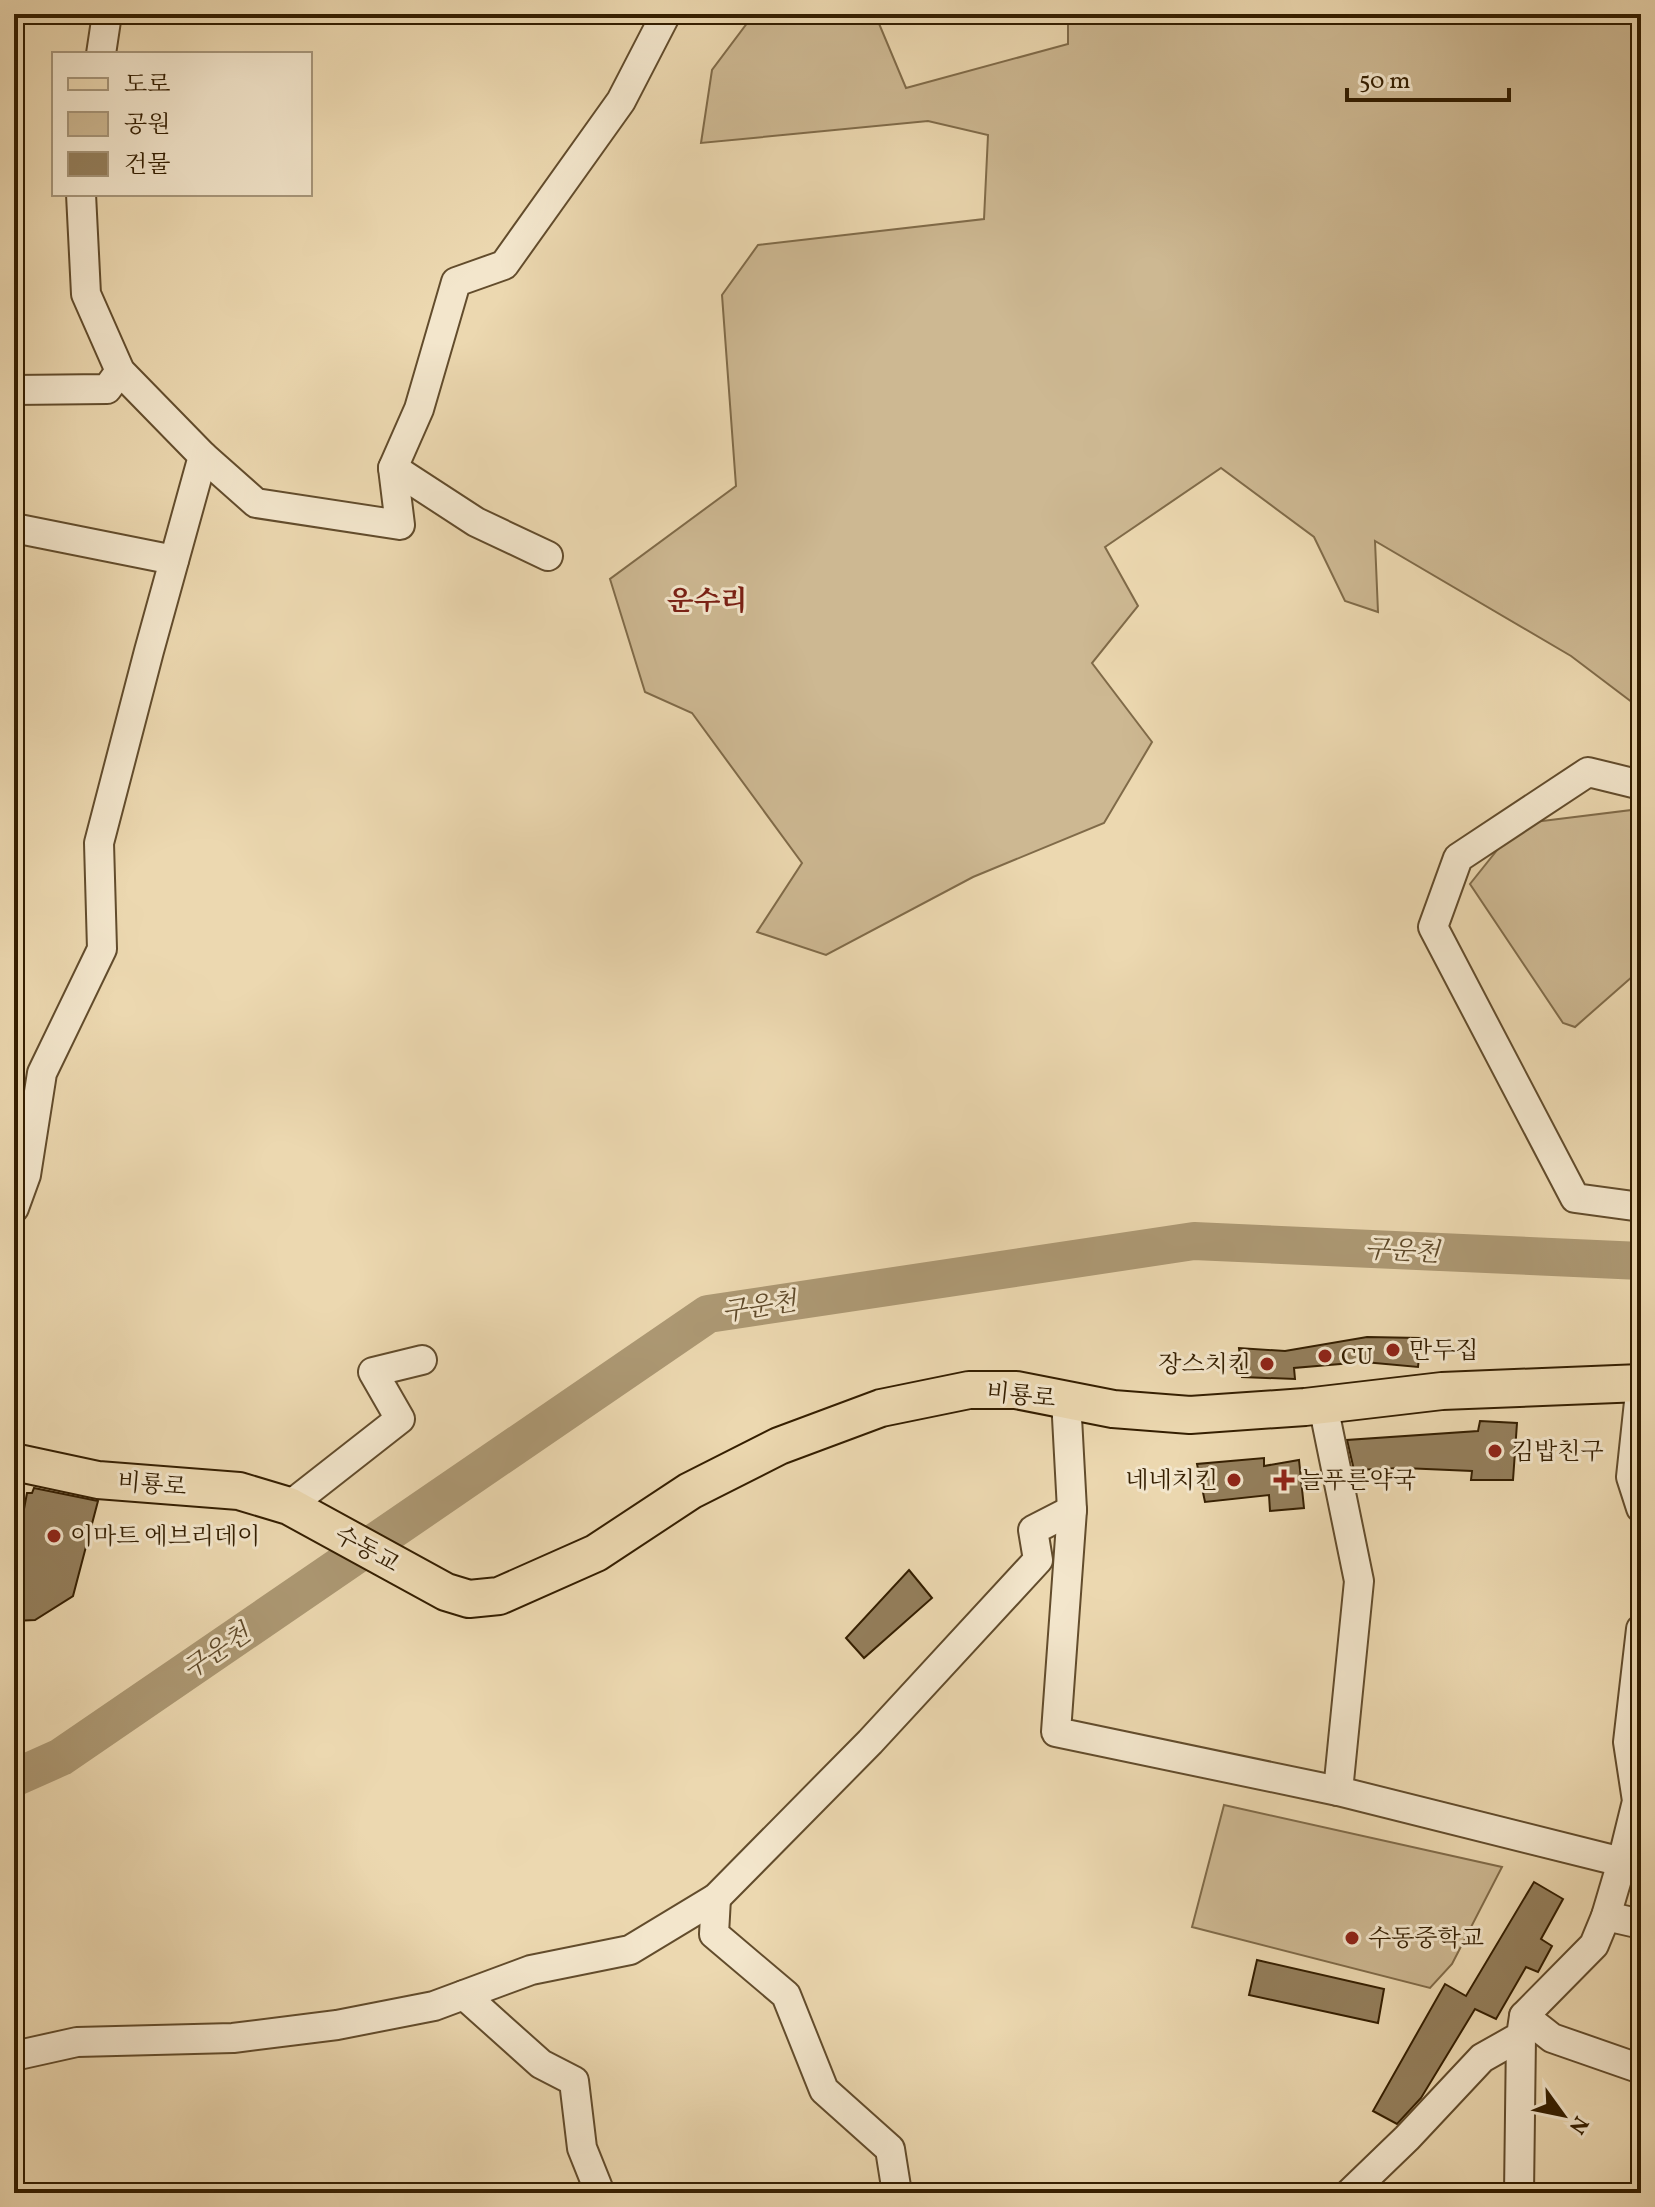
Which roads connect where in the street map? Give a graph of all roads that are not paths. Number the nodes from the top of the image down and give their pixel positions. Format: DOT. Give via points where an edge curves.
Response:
graph roads {
  1 [pos="107,14"];
  2 [pos="659,18"];
  3 [pos="101,52"];
  4 [pos="81,196"];
  5 [pos="120,371"];
  6 [pos="14,390"];
  7 [pos="203,456"];
  8 [pos="393,468"];
  9 [pos="14,528"];
  10 [pos="548,556"];
  11 [pos="174,560"];
  12 [pos="1641,785"];
  13 [pos="1641,1207"];
  14 [pos="14,1208"];
  15 [pos="422,1360"];
  16 [pos="1641,1383"];
  17 [pos="1066,1399"];
  18 [pos="1323,1405"];
  19 [pos="14,1462"];
  20 [pos="289,1506"];
  21 [pos="1641,1508"];
  22 [pos="1072,1510"];
  23 [pos="446,1592"];
  24 [pos="1641,1629"];
  25 [pos="1338,1791"];
  26 [pos="1622,1862"];
  27 [pos="716,1898"];
  28 [pos="1606,1916"];
  29 [pos="1641,1924"];
  30 [pos="464,1995"];
  31 [pos="1523,2026"];
  32 [pos="14,2056"];
  33 [pos="1641,2069"];
  34 [pos="600,2193"];
  35 [pos="897,2193"];
  36 [pos="1350,2193"];
  37 [pos="1519,2193"];
  1 -- 3 [label="street"];
  2 -- 8 [label="street" via="621,101 504,265 456,282 419,409"];
  4 -- 5 [label="street" via="86,294"];
  5 -- 6 [label="street" via="107,389"];
  5 -- 7 [label="street"];
  7 -- 8 [label="street" via="256,503 400,525"];
  7 -- 11 [label="street"];
  8 -- 10 [label="street" via="476,522"];
  9 -- 11 [label="street"];
  11 -- 14 [label="street" via="99,843 102,949 42,1073 26,1175"];
  12 -- 13 [label="street" via="1588,772 1458,858 1433,927 1575,1198"];
  15 -- 20 [label="street" via="373,1372 400,1419"];
  16 -- 18 [label="main road, 비룡로" via="1442,1391"];
  16 -- 21 [label="street" via="1631,1477"];
  17 -- 18 [label="main road, 비룡로" via="1190,1415"];
  17 -- 22 [label="street"];
  17 -- 23 [label="main road, 비룡로" via="1016,1390 969,1390 881,1408 779,1446 690,1491 596,1553 499,1596 469,1599"];
  18 -- 25 [label="street" via="1359,1581"];
  19 -- 20 [label="main road, 비룡로" via="98,1480 239,1491"];
  20 -- 23 [label="main road, 수동교"];
  22 -- 25 [label="street" via="1056,1732"];
  22 -- 27 [label="street" via="1033,1530 1038,1560"];
  24 -- 26 [label="street" via="1628,1742 1637,1801"];
  25 -- 26 [label="street"];
  26 -- 28 [label="street"];
  27 -- 30 [label="street" via="630,1950 531,1970"];
  27 -- 35 [label="street" via="714,1934 786,1995 824,2090 890,2149"];
  28 -- 29 [label="street"];
  28 -- 31 [label="street" via="1594,1945"];
  30 -- 32 [label="street" via="337,2025 233,2038 77,2042"];
  30 -- 34 [label="street" via="541,2064 574,2081 582,2148"];
  31 -- 33 [label="street"];
  31 -- 36 [label="street" via="1482,2058"];
  31 -- 37 [label="street"];
}
